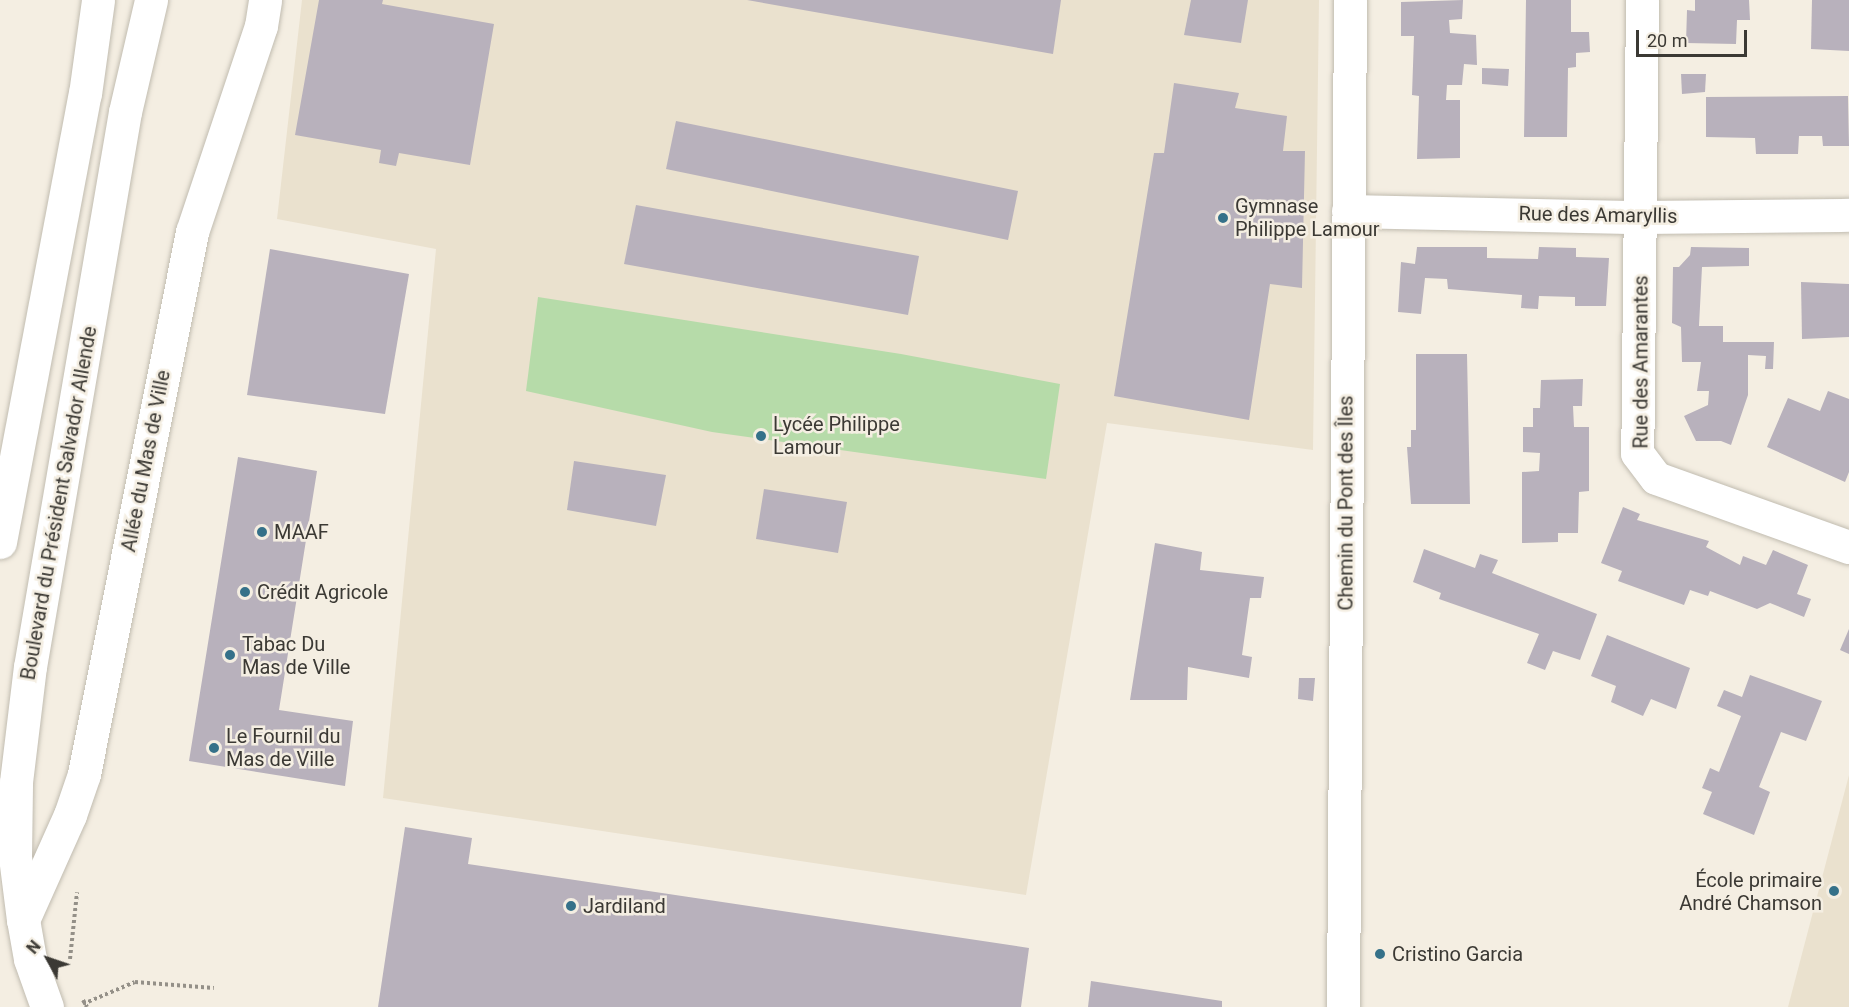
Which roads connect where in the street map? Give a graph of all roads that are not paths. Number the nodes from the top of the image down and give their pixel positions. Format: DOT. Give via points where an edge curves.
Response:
graph roads {
  1 [pos="98,0"];
  2 [pos="151,0"];
  3 [pos="265,0"];
  4 [pos="1350,0"];
  5 [pos="1642,0"];
  6 [pos="1348,211"];
  7 [pos="1849,215"];
  8 [pos="1641,217"];
  9 [pos="0,542"];
  10 [pos="1849,547"];
  11 [pos="23,920"];
  12 [pos="47,1007"];
  13 [pos="1343,1007"];
  1 -- 9 [label="street" via="85,94"];
  2 -- 11 [label="street, Boulevard du Président Salvador Allende" via="125,112 26,699 14,816"];
  3 -- 11 [label="street, Allée du Mas de Ville" via="261,26 192,232 84,774"];
  4 -- 6 [label="street, Chemin du Pont des Îles"];
  5 -- 8 [label="street, Rue des Amarantes"];
  6 -- 8 [label="street, Rue des Amaryllis"];
  6 -- 13 [label="street, Chemin du Pont des Îles"];
  7 -- 8 [label="street, Rue des Amaryllis"];
  8 -- 10 [label="street, Rue des Amarantes" via="1637,453 1656,477"];
  11 -- 12 [label="street, Boulevard du Président Salvador Allende" via="30,959"];
}
